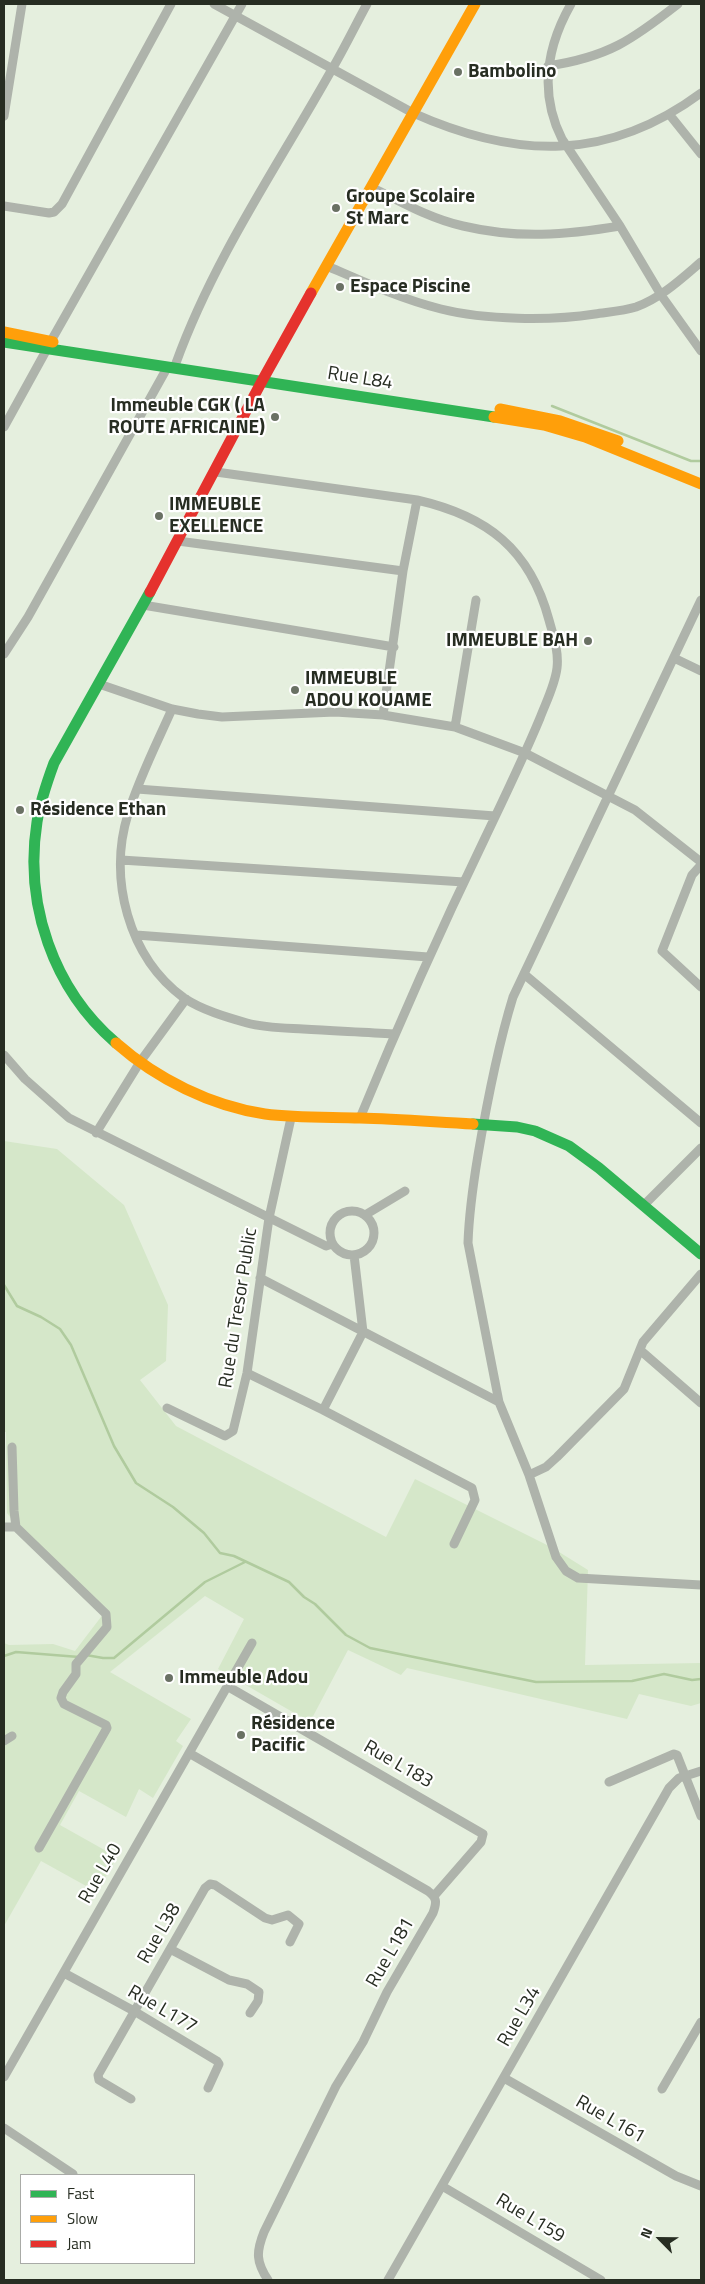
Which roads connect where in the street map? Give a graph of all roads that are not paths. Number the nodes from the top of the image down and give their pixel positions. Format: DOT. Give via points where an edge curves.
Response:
graph roads {
  1 [pos="22,4"];
  2 [pos="171,4"];
  3 [pos="214,4"];
  4 [pos="242,4"];
  5 [pos="367,4"];
  6 [pos="475,4"];
  7 [pos="571,4"];
  8 [pos="678,4"];
  9 [pos="236,15"];
  10 [pos="548,66"];
  11 [pos="332,70"];
  12 [pos="701,93"];
  13 [pos="413,114"];
  14 [pos="669,114"];
  15 [pos="4,116"];
  16 [pos="566,146"];
  17 [pos="701,154"];
  18 [pos="371,187"];
  19 [pos="4,206"];
  20 [pos="620,226"];
  21 [pos="701,262"];
  22 [pos="327,266"];
  23 [pos="661,295"];
  24 [pos="4,332"];
  25 [pos="4,342"];
  26 [pos="49,346"];
  27 [pos="701,351"];
  28 [pos="172,365"];
  29 [pos="263,379"];
  30 [pos="4,427"];
  31 [pos="216,472"];
  32 [pos="701,474"];
  33 [pos="701,484"];
  34 [pos="418,500"];
  35 [pos="178,541"];
  36 [pos="403,571"];
  37 [pos="476,600"];
  38 [pos="701,600"];
  39 [pos="143,605"];
  40 [pos="394,647"];
  41 [pos="4,654"];
  42 [pos="674,658"];
  43 [pos="701,671"];
  44 [pos="99,684"];
  45 [pos="172,709"];
  46 [pos="383,715"];
  47 [pos="455,727"];
  48 [pos="525,754"];
  49 [pos="137,789"];
  50 [pos="609,797"];
  51 [pos="496,816"];
  52 [pos="121,860"];
  53 [pos="701,864"];
  54 [pos="464,882"];
  55 [pos="136,935"];
  56 [pos="428,957"];
  57 [pos="524,974"];
  58 [pos="701,987"];
  59 [pos="186,999"];
  60 [pos="394,1034"];
  61 [pos="4,1055"];
  62 [pos="140,1062"];
  63 [pos="291,1118"];
  64 [pos="360,1118"];
  65 [pos="701,1123"];
  66 [pos="483,1125"];
  67 [pos="96,1133"];
  68 [pos="701,1148"];
  69 [pos="405,1191"];
  70 [pos="643,1206"];
  71 [pos="365,1215"];
  72 [pos="269,1218"];
  73 [pos="332,1244"];
  74 [pos="701,1254"];
  75 [pos="354,1255"];
  76 [pos="701,1274"];
  77 [pos="260,1278"];
  78 [pos="364,1332"];
  79 [pos="640,1350"];
  80 [pos="247,1373"];
  81 [pos="498,1402"];
  82 [pos="701,1403"];
  83 [pos="167,1408"];
  84 [pos="323,1410"];
  85 [pos="12,1447"];
  86 [pos="529,1475"];
  87 [pos="4,1527"];
  88 [pos="16,1527"];
  89 [pos="454,1544"];
  90 [pos="701,1585"];
  91 [pos="252,1643"];
  92 [pos="227,1686"];
  93 [pos="189,1753"];
  94 [pos="701,1771"];
  95 [pos="685,1777"];
  96 [pos="609,1782"];
  97 [pos="701,1816"];
  98 [pos="39,1848"];
  99 [pos="434,1896"];
  100 [pos="290,1942"];
  101 [pos="170,1949"];
  102 [pos="64,1973"];
  103 [pos="134,2011"];
  104 [pos="250,2013"];
  105 [pos="701,2022"];
  106 [pos="4,2077"];
  107 [pos="504,2078"];
  108 [pos="208,2088"];
  109 [pos="662,2089"];
  110 [pos="131,2098"];
  111 [pos="4,2128"];
  112 [pos="74,2174"];
  113 [pos="442,2186"];
  114 [pos="701,2186"];
  115 [pos="268,2280"];
  116 [pos="388,2280"];
  117 [pos="601,2280"];
  1 -- 15 [label="street"];
  2 -- 19 [label="street" via="62,204 49,213"];
  3 -- 9 [label="street"];
  4 -- 9 [label="street"];
  5 -- 11 [label="street"];
  6 -- 13 [label="street"];
  7 -- 10 [label="street"];
  8 -- 10 [label="street" via="639,34 607,52"];
  9 -- 11 [label="street"];
  9 -- 26 [label="street"];
  10 -- 16 [label="street" via="548,101"];
  11 -- 13 [label="street"];
  11 -- 28 [label="street" via="210,280"];
  12 -- 14 [label="street"];
  13 -- 16 [label="street" via="490,141"];
  13 -- 18 [label="street"];
  14 -- 16 [label="street" via="596,143"];
  14 -- 17 [label="street"];
  16 -- 20 [label="street"];
  18 -- 20 [label="street" via="435,217 463,226 507,233 572,234"];
  18 -- 22 [label="street"];
  20 -- 23 [label="street"];
  21 -- 23 [label="street"];
  22 -- 23 [label="street" via="405,298 468,314 540,319 580,316 635,307"];
  22 -- 29 [label="street"];
  23 -- 27 [label="street"];
  24 -- 26 [label="street, Rue L84"];
  25 -- 26 [label="street, Rue L84"];
  26 -- 28 [label="street, Rue L84"];
  26 -- 30 [label="street"];
  28 -- 29 [label="street, Rue L84"];
  28 -- 41 [label="street"];
  29 -- 31 [label="street"];
  29 -- 32 [label="street, Rue L84" via="548,418 587,428"];
  29 -- 33 [label="street, Rue L84" via="544,426 584,437"];
  31 -- 34 [label="street"];
  31 -- 35 [label="street"];
  34 -- 36 [label="street"];
  34 -- 48 [label="street" via="454,510 493,531 514,550 532,574 543,598 556,643 557,667 552,688"];
  35 -- 36 [label="street"];
  35 -- 39 [label="street"];
  36 -- 40 [label="street"];
  37 -- 47 [label="street"];
  38 -- 42 [label="street"];
  39 -- 40 [label="street"];
  39 -- 44 [label="street"];
  40 -- 46 [label="street"];
  42 -- 43 [label="street"];
  42 -- 50 [label="street"];
  44 -- 45 [label="street"];
  44 -- 62 [label="street" via="54,762 42,790 33,852 34,887 40,923 66,983 89,1018"];
  45 -- 46 [label="street" via="222,717 336,712"];
  45 -- 49 [label="street"];
  46 -- 47 [label="street"];
  47 -- 48 [label="street"];
  48 -- 50 [label="street"];
  48 -- 51 [label="street"];
  49 -- 51 [label="street"];
  49 -- 52 [label="street" via="128,815"];
  50 -- 53 [label="street" via="635,810"];
  50 -- 57 [label="street"];
  51 -- 54 [label="street"];
  52 -- 54 [label="street"];
  52 -- 55 [label="street" via="124,905"];
  53 -- 58 [label="street" via="692,875 662,951"];
  54 -- 56 [label="street"];
  55 -- 56 [label="street"];
  55 -- 59 [label="street" via="155,968"];
  56 -- 60 [label="street"];
  57 -- 65 [label="street"];
  57 -- 66 [label="street" via="504,1026"];
  59 -- 60 [label="street" via="248,1024"];
  59 -- 62 [label="street"];
  60 -- 64 [label="street"];
  61 -- 67 [label="street" via="47,1101"];
  62 -- 63 [label="street" via="225,1104"];
  62 -- 67 [label="street"];
  63 -- 64 [label="street"];
  63 -- 72 [label="street, Rue du Tresor Public"];
  64 -- 66 [label="street"];
  66 -- 70 [label="street" via="530,1129 552,1138 592,1160"];
  66 -- 81 [label="street" via="468,1222 468,1243"];
  67 -- 72 [label="street"];
  68 -- 70 [label="street"];
  69 -- 71 [label="street"];
  70 -- 74 [label="street"];
  71 -- 73 [label="street" via="351,1211 337,1216 330,1229"];
  71 -- 75 [label="street" via="374,1235 368,1248"];
  72 -- 73 [label="street" via="326,1246"];
  72 -- 77 [label="street, Rue du Tresor Public"];
  73 -- 75 [label="street" via="341,1253"];
  75 -- 78 [label="street"];
  76 -- 79 [label="street" via="643,1342"];
  77 -- 78 [label="street"];
  77 -- 80 [label="street, Rue du Tresor Public"];
  78 -- 81 [label="street"];
  78 -- 84 [label="street"];
  79 -- 82 [label="street"];
  79 -- 86 [label="street" via="624,1389 557,1458"];
  80 -- 83 [label="street, Rue du Tresor Public" via="230,1434 225,1436"];
  80 -- 84 [label="street"];
  81 -- 86 [label="street"];
  84 -- 89 [label="street" via="472,1488 475,1500"];
  85 -- 88 [label="street"];
  86 -- 90 [label="street" via="556,1558 566,1571 578,1578"];
  87 -- 88 [label="street"];
  88 -- 98 [label="street" via="106,1614 107,1619 107,1627 76,1664 76,1674 61,1698 64,1704 107,1728"];
  91 -- 92 [label="street, Rue L40"];
  92 -- 93 [label="street, Rue L40"];
  92 -- 99 [label="street, Rue L183" via="483,1834 481,1842"];
  93 -- 99 [label="street"];
  93 -- 102 [label="street, Rue L40"];
  94 -- 95 [label="street, Rue L34"];
  95 -- 96 [label="street" via="680,1758 674,1754"];
  95 -- 97 [label="street"];
  95 -- 107 [label="street, Rue L34" via="679,1778 669,1788"];
  99 -- 115 [label="street, Rue L181" via="437,1903 433,1913 336,2086 264,2232 258,2258"];
  100 -- 101 [label="street, Rue L38" via="300,1924 297,1920 288,1915 272,1920 266,1918 210,1884"];
  101 -- 103 [label="street, Rue L38"];
  101 -- 104 [label="street" via="259,1992"];
  102 -- 103 [label="street, Rue L177"];
  102 -- 106 [label="street, Rue L40"];
  103 -- 108 [label="street, Rue L177" via="220,2064"];
  103 -- 110 [label="street, Rue L38" via="98,2075 99,2080"];
  105 -- 109 [label="street"];
  107 -- 113 [label="street, Rue L34"];
  107 -- 114 [label="street, Rue L161" via="676,2176"];
  111 -- 112 [label="street"];
  113 -- 116 [label="street, Rue L34"];
  113 -- 117 [label="street, Rue L159"];
}
